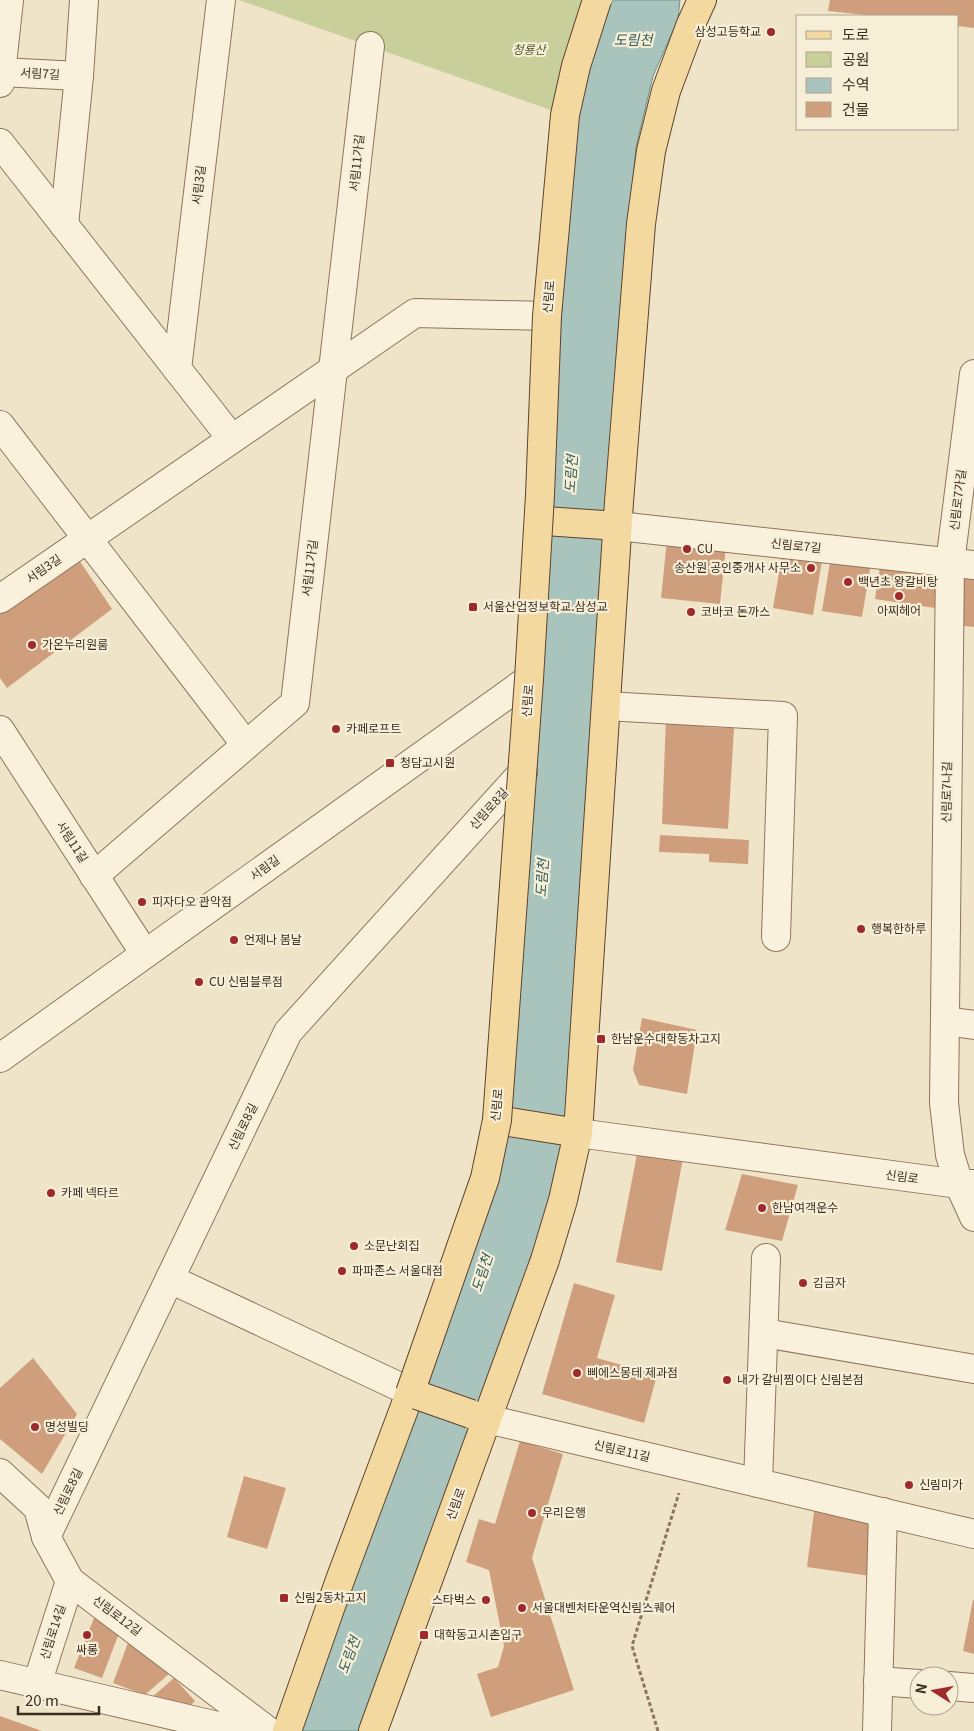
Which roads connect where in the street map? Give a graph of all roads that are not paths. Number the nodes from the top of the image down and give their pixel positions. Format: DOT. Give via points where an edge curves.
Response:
graph roads {
  1 [pos="9,0"];
  2 [pos="84,0"];
  3 [pos="221,0"];
  4 [pos="597,0"];
  5 [pos="702,0"];
  6 [pos="370,46"];
  7 [pos="79,76"];
  8 [pos="1,78"];
  9 [pos="0,143"];
  10 [pos="64,225"];
  11 [pos="547,316"];
  12 [pos="177,369"];
  13 [pos="333,369"];
  14 [pos="974,374"];
  15 [pos="0,425"];
  16 [pos="232,439"];
  17 [pos="539,521"];
  18 [pos="618,526"];
  19 [pos="974,538"];
  20 [pos="88,539"];
  21 [pos="962,564"];
  22 [pos="0,599"];
  23 [pos="529,679"];
  24 [pos="606,706"];
  25 [pos="0,730"];
  26 [pos="246,745"];
  27 [pos="522,772"];
  28 [pos="94,876"];
  29 [pos="776,937"];
  30 [pos="145,954"];
  31 [pos="945,1021"];
  32 [pos="974,1024"];
  33 [pos="0,1058"];
  34 [pos="499,1120"];
  35 [pos="578,1134"];
  36 [pos="966,1184"];
  37 [pos="974,1217"];
  38 [pos="766,1258"];
  39 [pos="170,1279"];
  40 [pos="764,1332"];
  41 [pos="974,1369"];
  42 [pos="413,1394"];
  43 [pos="478,1417"];
  44 [pos="0,1473"];
  45 [pos="758,1483"];
  46 [pos="883,1512"];
  47 [pos="974,1534"];
  48 [pos="46,1537"];
  49 [pos="70,1581"];
  50 [pos="0,1675"];
  51 [pos="878,1681"];
  52 [pos="909,1683"];
  53 [pos="37,1684"];
  54 [pos="959,1687"];
  55 [pos="974,1688"];
  56 [pos="239,1731"];
  57 [pos="268,1731"];
  58 [pos="287,1731"];
  59 [pos="373,1731"];
  60 [pos="877,1731"];
  1 -- 8 [label="street, 서림7길"];
  2 -- 7 [label="street"];
  3 -- 12 [label="street, 서림3길"];
  4 -- 11 [label="main road, 신림로, bridge" via="576,66 565,116"];
  5 -- 18 [label="main road, 신림로" via="666,91 651,151 641,224"];
  6 -- 13 [label="street, 서림11가길"];
  7 -- 8 [label="street, 서림7길"];
  7 -- 10 [label="street"];
  9 -- 10 [label="street"];
  10 -- 12 [label="street"];
  11 -- 13 [label="street" via="415,313"];
  11 -- 17 [label="main road, 신림로, bridge"];
  12 -- 16 [label="street"];
  13 -- 16 [label="street, 서림3길"];
  13 -- 26 [label="street, 서림11가길" via="295,703"];
  14 -- 21 [label="street, 신림로7가길"];
  15 -- 20 [label="street"];
  16 -- 20 [label="street, 서림3길"];
  17 -- 18 [label="main road"];
  17 -- 23 [label="main road, 신림로, bridge"];
  18 -- 21 [label="street, 신림로7길"];
  18 -- 24 [label="main road, 신림로"];
  19 -- 21 [label="street, 신림로7가길"];
  20 -- 22 [label="street, 서림3길"];
  20 -- 26 [label="street"];
  21 -- 31 [label="street, 신림로7나길"];
  23 -- 27 [label="main road, 신림로, bridge"];
  23 -- 30 [label="street, 서림길"];
  24 -- 29 [label="street" via="783,716"];
  24 -- 35 [label="main road, 신림로"];
  25 -- 28 [label="street, 서림11길"];
  26 -- 28 [label="street, 서림11가길"];
  27 -- 34 [label="main road, 신림로, bridge"];
  27 -- 39 [label="street, 신림로8길" via="288,1032"];
  28 -- 30 [label="street, 서림11길"];
  30 -- 33 [label="street, 서림길"];
  31 -- 32 [label="street"];
  31 -- 36 [label="street, 신림로7나길" via="944,1103 950,1155"];
  34 -- 35 [label="main road"];
  34 -- 42 [label="main road, 신림로, bridge" via="485,1178"];
  35 -- 36 [label="street, 신림로"];
  35 -- 43 [label="main road, 신림로" via="546,1260"];
  36 -- 37 [label="street, 신림로7나길"];
  38 -- 40 [label="street"];
  39 -- 42 [label="street"];
  39 -- 48 [label="street, 신림로8길"];
  40 -- 41 [label="street"];
  40 -- 45 [label="street"];
  42 -- 43 [label="main road, bridge"];
  42 -- 58 [label="main road, 신림로" via="340,1580"];
  43 -- 45 [label="street, 신림로11길"];
  43 -- 59 [label="main road, 신림로"];
  44 -- 48 [label="street, 신림로12길" via="38,1508"];
  45 -- 46 [label="street, 신림로11길"];
  46 -- 47 [label="street, 신림로11길"];
  46 -- 51 [label="street"];
  48 -- 49 [label="street, 신림로12길"];
  49 -- 53 [label="street, 신림로14길"];
  49 -- 57 [label="street, 신림로12길"];
  50 -- 53 [label="street"];
  51 -- 52 [label="street"];
  51 -- 60 [label="street"];
  53 -- 56 [label="street"];
  54 -- 55 [label="street"];
}
